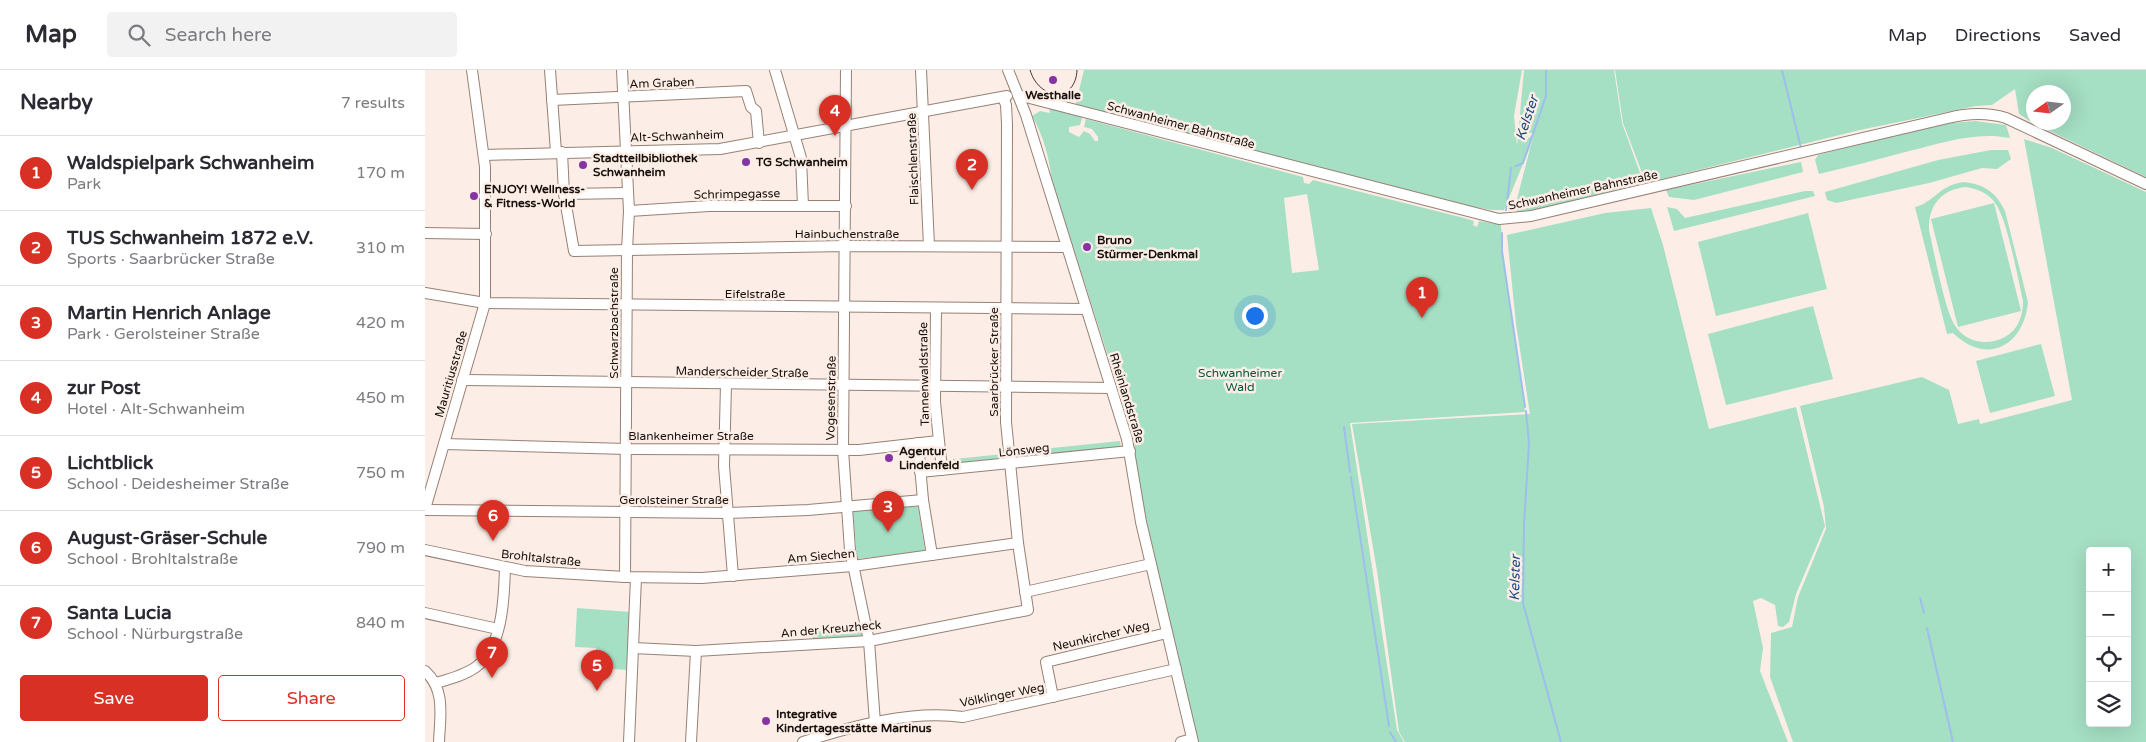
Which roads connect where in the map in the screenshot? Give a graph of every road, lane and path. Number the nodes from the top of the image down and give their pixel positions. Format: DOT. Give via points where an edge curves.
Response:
graph roads {
  1 [pos="472,70"];
  2 [pos="550,70"];
  3 [pos="622,70"];
  4 [pos="775,70"];
  5 [pos="846,70"];
  6 [pos="921,70"];
  7 [pos="1008,70"];
  8 [pos="1017,94"];
  9 [pos="623,97"];
  10 [pos="1003,97"];
  11 [pos="552,100"];
  12 [pos="1023,107"];
  13 [pos="924,112"];
  14 [pos="1007,113"];
  15 [pos="845,125"];
  16 [pos="795,135"];
  17 [pos="759,143"];
  18 [pos="626,150"];
  19 [pos="559,152"];
  20 [pos="484,155"];
  21 [pos="2146,184"];
  22 [pos="628,193"];
  23 [pos="565,194"];
  24 [pos="803,206"];
  25 [pos="846,206"];
  26 [pos="629,211"];
  27 [pos="425,233"];
  28 [pos="486,234"];
  29 [pos="845,246"];
  30 [pos="929,246"];
  31 [pos="1007,246"];
  32 [pos="1067,247"];
  33 [pos="627,250"];
  34 [pos="425,293"];
  35 [pos="485,303"];
  36 [pos="628,305"];
  37 [pos="844,306"];
  38 [pos="936,308"];
  39 [pos="1006,309"];
  40 [pos="1086,309"];
  41 [pos="462,380"];
  42 [pos="627,383"];
  43 [pos="726,384"];
  44 [pos="844,386"];
  45 [pos="935,388"];
  46 [pos="1006,388"];
  47 [pos="1111,388"];
  48 [pos="939,441"];
  49 [pos="917,443"];
  50 [pos="444,444"];
  51 [pos="725,448"];
  52 [pos="627,449"];
  53 [pos="843,450"];
  54 [pos="1130,451"];
  55 [pos="1009,464"];
  56 [pos="941,470"];
  57 [pos="921,472"];
  58 [pos="923,500"];
  59 [pos="847,506"];
  60 [pos="425,509"];
  61 [pos="626,513"];
  62 [pos="727,513"];
  63 [pos="1018,543"];
  64 [pos="425,550"];
  65 [pos="932,555"];
  66 [pos="1151,564"];
  67 [pos="853,566"];
  68 [pos="505,568"];
  69 [pos="733,576"];
  70 [pos="631,577"];
  71 [pos="1025,592"];
  72 [pos="1028,610"];
  73 [pos="425,613"];
  74 [pos="498,629"];
  75 [pos="1167,634"];
  76 [pos="869,640"];
  77 [pos="633,648"];
  78 [pos="696,651"];
  79 [pos="1176,669"];
  80 [pos="425,671"];
  81 [pos="436,683"];
  82 [pos="1053,698"];
  83 [pos="875,723"];
  84 [pos="1193,741"];
  85 [pos="439,742"];
  86 [pos="629,742"];
  87 [pos="691,742"];
  88 [pos="803,742"];
  89 [pos="1181,742"];
  1 -- 20 [label="street, Mauritiusstraße"];
  2 -- 11 [label="street"];
  3 -- 9 [label="street, Schwarzbachstraße"];
  4 -- 16 [label="street"];
  5 -- 15 [label="street, Vogesenstraße"];
  6 -- 13 [label="street, Flaischlenstraße"];
  7 -- 8 [label="street, Rheinlandstraße"];
  8 -- 10 [label="street, Alt-Schwanheim"];
  8 -- 12 [label="street, Rheinlandstraße"];
  8 -- 21 [label="street, Schwanheimer Bahnstraße" via="1499,219 1531,216 1975,113 2006,118"];
  9 -- 11 [label="street, Am Graben"];
  9 -- 17 [label="street, Am Graben" via="746,90 751,107 756,111"];
  9 -- 18 [label="street, Schwarzbachstraße"];
  10 -- 13 [label="street, Alt-Schwanheim"];
  10 -- 14 [label="street, Saarbrücker Straße"];
  11 -- 19 [label="street"];
  12 -- 14 [label="street"];
  12 -- 32 [label="street, Rheinlandstraße"];
  13 -- 15 [label="street, Alt-Schwanheim"];
  13 -- 30 [label="street, Flaischlenstraße"];
  14 -- 31 [label="street, Saarbrücker Straße"];
  15 -- 16 [label="street, Alt-Schwanheim"];
  15 -- 25 [label="street, Vogesenstraße"];
  16 -- 17 [label="street, Alt-Schwanheim"];
  16 -- 24 [label="street" via="802,167"];
  17 -- 18 [label="street, Alt-Schwanheim" via="720,149"];
  18 -- 19 [label="street, Alt-Schwanheim"];
  18 -- 22 [label="street, Schwarzbachstraße"];
  19 -- 20 [label="street, Alt-Schwanheim"];
  19 -- 23 [label="street"];
  20 -- 28 [label="street, Mauritiusstraße"];
  22 -- 23 [label="street"];
  22 -- 26 [label="street, Schwarzbachstraße"];
  23 -- 33 [label="street, Hainbuchenstraße" via="574,251"];
  24 -- 25 [label="street, Schrimpegasse"];
  24 -- 26 [label="street, Schrimpegasse" via="709,206"];
  25 -- 29 [label="street, Vogesenstraße"];
  26 -- 33 [label="street, Schwarzbachstraße"];
  27 -- 28 [label="street"];
  28 -- 35 [label="street, Mauritiusstraße"];
  29 -- 30 [label="street, Hainbuchenstraße"];
  29 -- 33 [label="street, Hainbuchenstraße"];
  29 -- 37 [label="street, Vogesenstraße"];
  30 -- 31 [label="street, Hainbuchenstraße"];
  31 -- 32 [label="street, Hainbuchenstraße"];
  31 -- 39 [label="street, Saarbrücker Straße"];
  32 -- 40 [label="street, Rheinlandstraße"];
  33 -- 36 [label="street, Schwarzbachstraße"];
  34 -- 35 [label="street, Eifelstraße"];
  35 -- 36 [label="street, Eifelstraße"];
  35 -- 41 [label="street, Mauritiusstraße"];
  36 -- 37 [label="street, Eifelstraße"];
  36 -- 42 [label="street, Schwarzbachstraße"];
  37 -- 38 [label="street, Eifelstraße"];
  37 -- 44 [label="street, Vogesenstraße"];
  38 -- 39 [label="street, Eifelstraße"];
  38 -- 45 [label="street, Tannenwaldstraße"];
  39 -- 40 [label="street, Eifelstraße"];
  39 -- 46 [label="street, Saarbrücker Straße"];
  40 -- 47 [label="street, Rheinlandstraße"];
  41 -- 42 [label="street, Manderscheider Straße"];
  41 -- 50 [label="street, Mauritiusstraße"];
  42 -- 43 [label="street, Manderscheider Straße"];
  42 -- 52 [label="street, Schwarzbachstraße"];
  43 -- 44 [label="street, Manderscheider Straße"];
  43 -- 51 [label="street"];
  44 -- 45 [label="street, Manderscheider Straße"];
  44 -- 53 [label="street, Vogesenstraße"];
  45 -- 46 [label="street, Manderscheider Straße"];
  45 -- 48 [label="street, Tannenwaldstraße"];
  46 -- 47 [label="street, Manderscheider Straße"];
  46 -- 55 [label="street, Saarbrücker Straße"];
  47 -- 54 [label="street, Rheinlandstraße"];
  48 -- 49 [label="street, Blankenheimer Straße"];
  48 -- 56 [label="street, Tannenwaldstraße"];
  49 -- 53 [label="street, Blankenheimer Straße"];
  49 -- 57 [label="street, Tannenwaldstraße"];
  50 -- 52 [label="street, Blankenheimer Straße"];
  50 -- 60 [label="street, Mauritiusstraße"];
  51 -- 52 [label="street, Blankenheimer Straße"];
  51 -- 53 [label="street, Blankenheimer Straße"];
  51 -- 62 [label="street"];
  52 -- 61 [label="street, Schwarzbachstraße"];
  53 -- 59 [label="street, Vogesenstraße"];
  54 -- 55 [label="street, Lönsweg"];
  54 -- 66 [label="street, Rheinlandstraße" via="1134,488"];
  55 -- 56 [label="street, Lönsweg"];
  55 -- 63 [label="street, Saarbrücker Straße"];
  56 -- 57 [label="street, Lönsweg"];
  57 -- 58 [label="street, Tannenwaldstraße"];
  58 -- 59 [label="street, Gerolsteiner Straße"];
  58 -- 65 [label="street, Tannenwaldstraße"];
  59 -- 62 [label="street, Gerolsteiner Straße"];
  59 -- 67 [label="street, Vogesenstraße"];
  60 -- 61 [label="street, Gerolsteiner Straße"];
  61 -- 62 [label="street, Gerolsteiner Straße"];
  61 -- 70 [label="street, Schwarzbachstraße"];
  62 -- 69 [label="street"];
  63 -- 65 [label="street, Am Siechen"];
  63 -- 71 [label="street, Saarbrücker Straße"];
  64 -- 68 [label="street, Brohltalstraße"];
  65 -- 67 [label="street, Am Siechen"];
  66 -- 71 [label="street"];
  66 -- 75 [label="street, Rheinlandstraße"];
  67 -- 69 [label="street, Am Siechen"];
  67 -- 76 [label="street, Vogesenstraße"];
  68 -- 70 [label="street, Brohltalstraße"];
  68 -- 74 [label="street"];
  69 -- 70 [label="street, Am Siechen"];
  70 -- 77 [label="street, Schwarzbachstraße"];
  71 -- 72 [label="street, Saarbrücker Straße"];
  72 -- 76 [label="street, An der Kreuzheck"];
  73 -- 74 [label="street"];
  74 -- 81 [label="street" via="482,662"];
  75 -- 79 [label="street, Rheinlandstraße"];
  75 -- 82 [label="street, Neunkircher Weg" via="1046,662"];
  76 -- 78 [label="street, An der Kreuzheck"];
  76 -- 83 [label="street, Vogesenstraße"];
  77 -- 78 [label="street, An der Kreuzheck"];
  77 -- 86 [label="street, Schwarzbachstraße"];
  78 -- 87 [label="street"];
  79 -- 82 [label="street, Völklinger Weg"];
  79 -- 84 [label="street, Rheinlandstraße"];
  80 -- 81 [label="street"];
  81 -- 85 [label="street" via="440,706"];
  82 -- 83 [label="street, Völklinger Weg" via="963,717 929,714"];
  83 -- 88 [label="street, Völklinger Weg"];
  84 -- 89 [label="street"];
}
